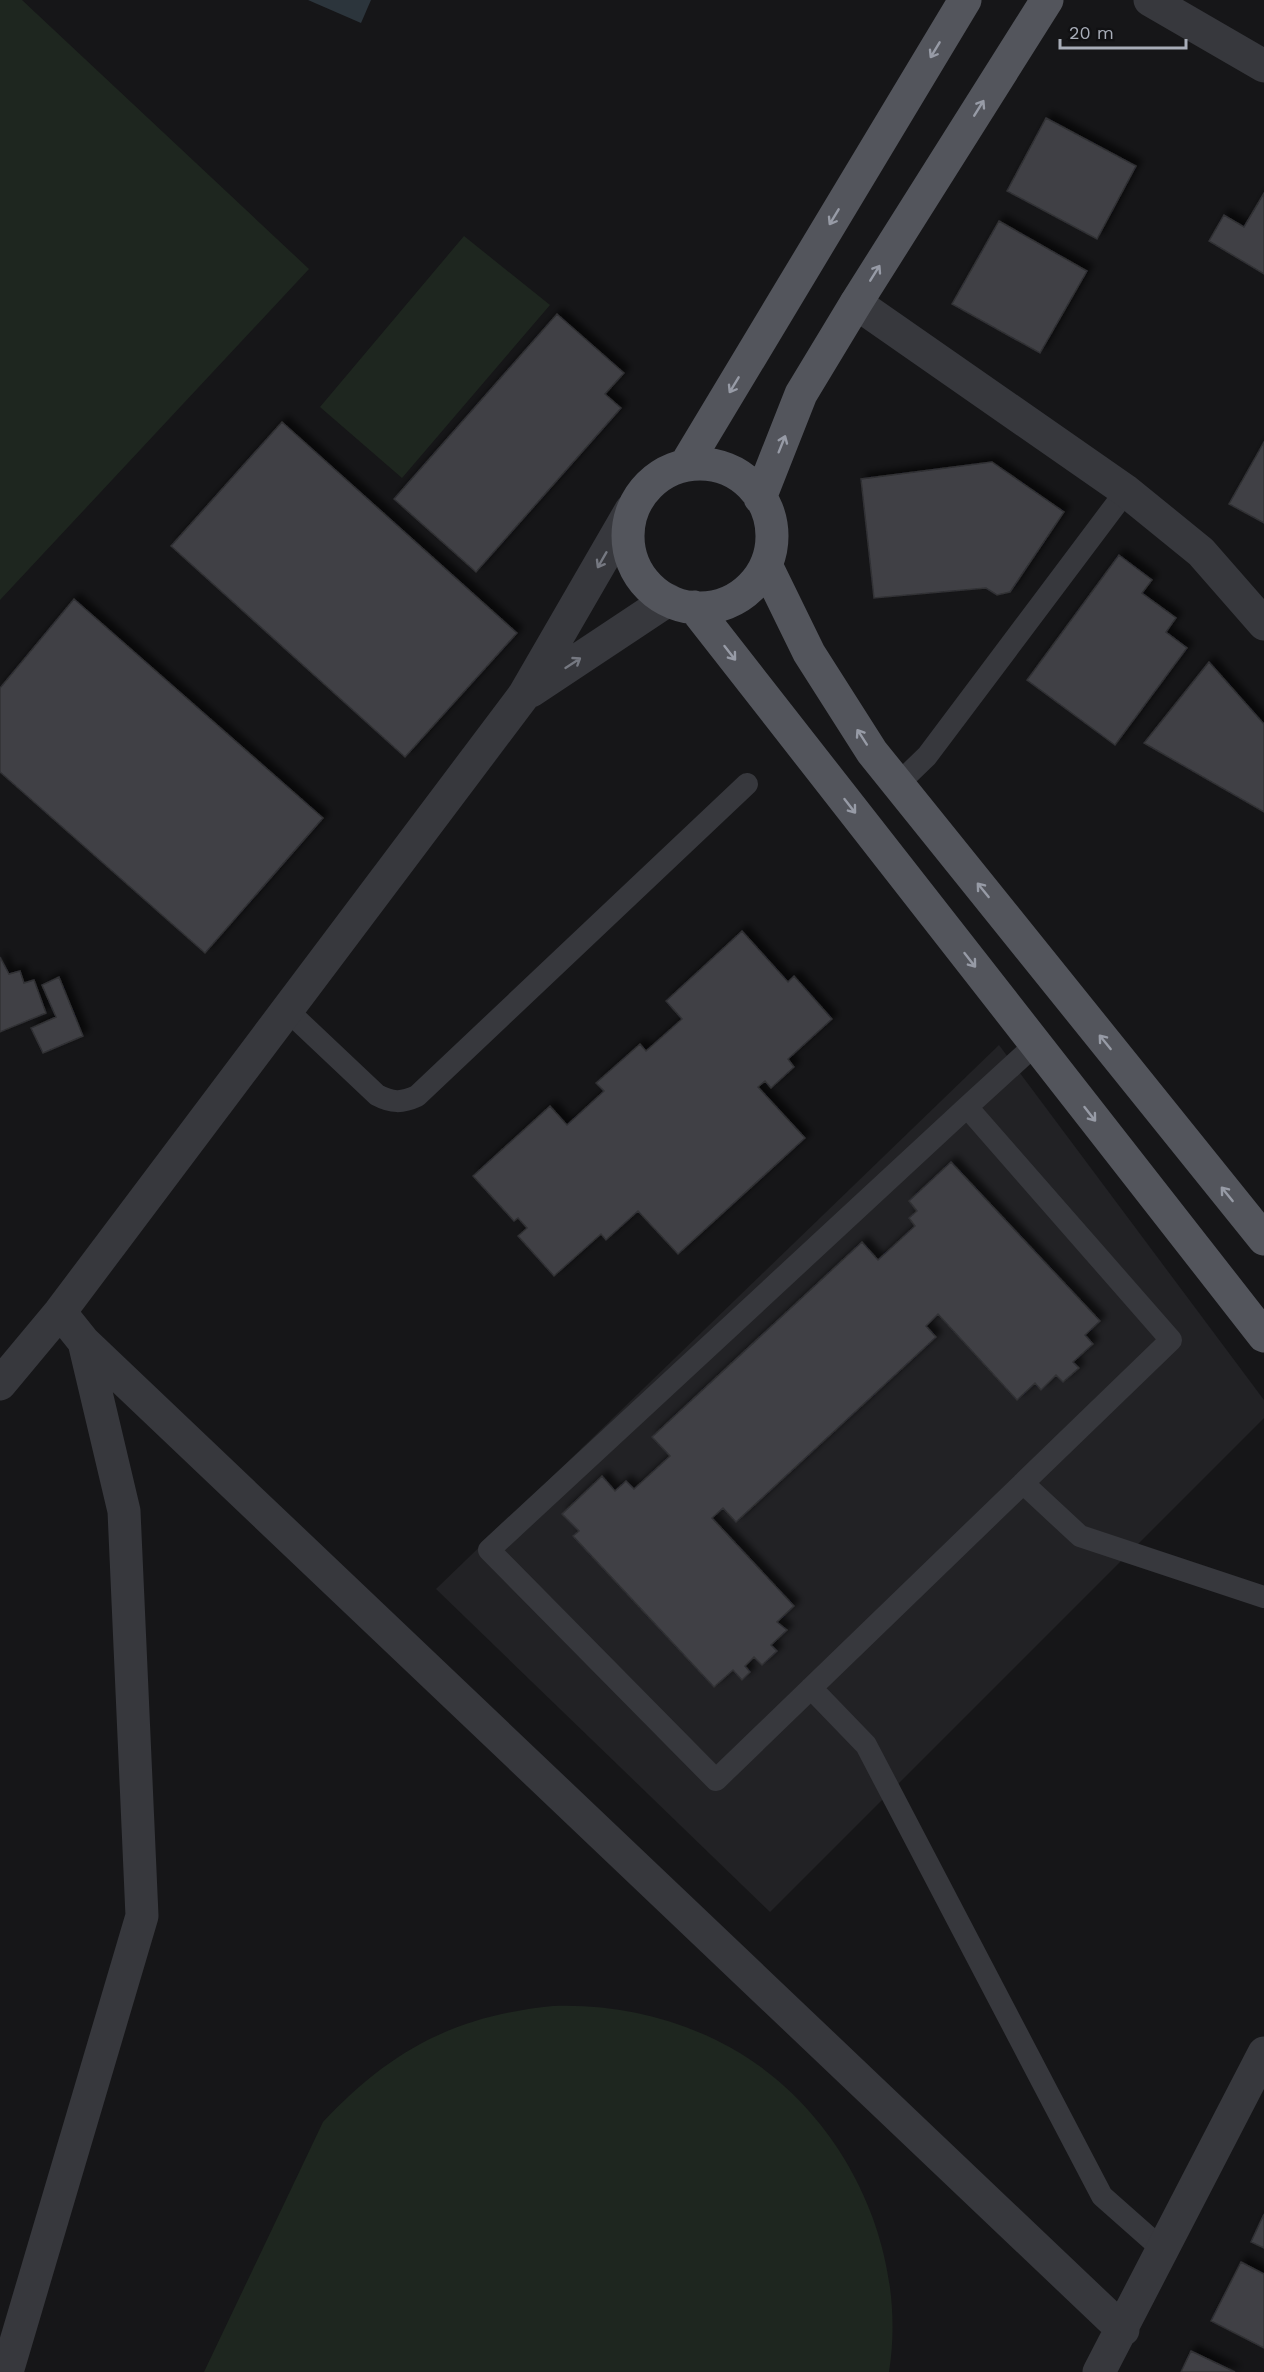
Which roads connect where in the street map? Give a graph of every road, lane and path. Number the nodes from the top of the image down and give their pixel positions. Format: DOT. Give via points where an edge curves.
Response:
graph roads {
  1 [pos="965,0"];
  2 [pos="1047,0"];
  3 [pos="1150,0"];
  4 [pos="1264,66"];
  5 [pos="856,303"];
  6 [pos="686,464"];
  7 [pos="1126,491"];
  8 [pos="760,498"];
  9 [pos="631,510"];
  10 [pos="766,565"];
  11 [pos="681,603"];
  12 [pos="1264,624"];
  13 [pos="525,695"];
  14 [pos="747,784"];
  15 [pos="898,784"];
  16 [pos="287,1010"];
  17 [pos="1036,1044"];
  18 [pos="967,1107"];
  19 [pos="1264,1239"];
  20 [pos="60,1312"];
  21 [pos="1264,1336"];
  22 [pos="84,1342"];
  23 [pos="4,1368"];
  24 [pos="1023,1483"];
  25 [pos="1264,1597"];
  26 [pos="811,1688"];
  27 [pos="1264,2053"];
  28 [pos="1163,2250"];
  29 [pos="1123,2330"];
  30 [pos="7,2372"];
  31 [pos="1099,2372"];
  1 -- 6 [label="main road, one-way"];
  5 -- 2 [label="main road, one-way"];
  3 -- 4 [label="street"];
  5 -- 7 [label="street"];
  8 -- 5 [label="main road, one-way" via="801,394"];
  6 -- 8 [label="main road" via="712,464 735,472"];
  6 -- 9 [label="main road" via="663,473 644,488"];
  7 -- 12 [label="street" via="1201,552"];
  7 -- 15 [label="lane" via="927,756"];
  8 -- 10 [label="main road" via="767,509 771,534"];
  9 -- 11 [label="main road" via="627,533 630,557 641,578 659,595"];
  9 -- 13 [label="street, one-way"];
  10 -- 11 [label="main road" via="743,594 728,602 705,608"];
  15 -- 10 [label="main road, one-way" via="872,752 809,653"];
  13 -- 11 [label="street, one-way"];
  11 -- 17 [label="main road, one-way"];
  13 -- 16 [label="street"];
  14 -- 16 [label="lane" via="417,1096 399,1102 377,1095"];
  19 -- 15 [label="main road, one-way"];
  16 -- 20 [label="street"];
  17 -- 18 [label="lane"];
  17 -- 21 [label="main road, one-way"];
  18 -- 24 [label="lane" via="1171,1340"];
  18 -- 26 [label="lane" via="489,1550 716,1780"];
  20 -- 22 [label="street"];
  20 -- 23 [label="street"];
  22 -- 29 [label="street"];
  22 -- 30 [label="street" via="124,1511 142,1917"];
  24 -- 25 [label="lane" via="1080,1536"];
  24 -- 26 [label="lane"];
  26 -- 28 [label="lane" via="866,1745 1102,2196"];
  27 -- 28 [label="street"];
  28 -- 29 [label="street"];
  29 -- 31 [label="street"];
}
